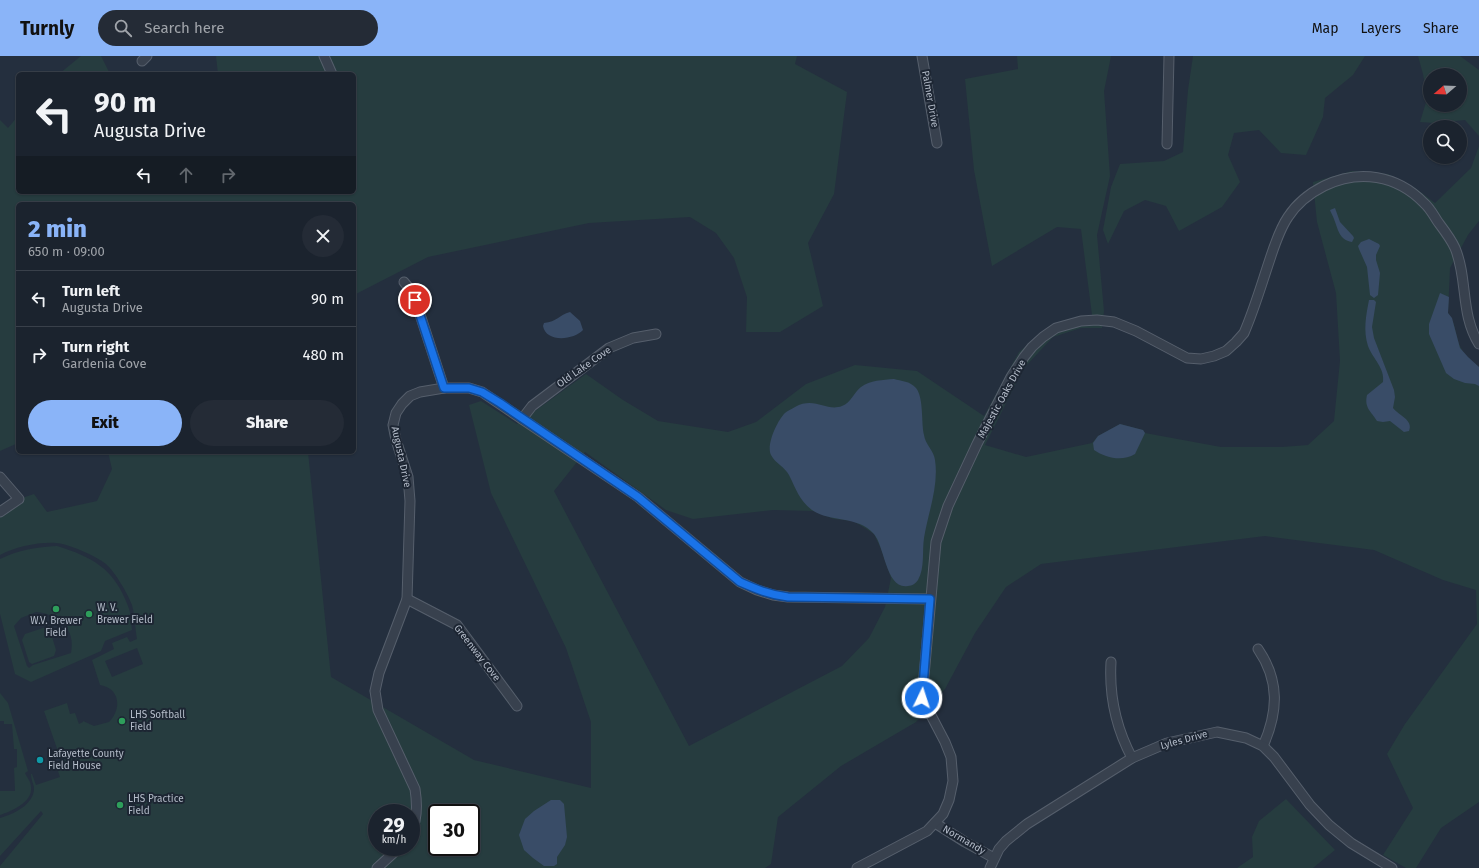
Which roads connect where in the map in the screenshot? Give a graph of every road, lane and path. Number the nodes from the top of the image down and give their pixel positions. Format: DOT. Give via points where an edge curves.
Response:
graph roads {
  1 [pos="324,56"];
  2 [pos="922,56"];
  3 [pos="1169,56"];
  4 [pos="331,72"];
  5 [pos="937,143"];
  6 [pos="1167,144"];
  7 [pos="404,282"];
  8 [pos="656,334"];
  9 [pos="1479,344"];
  10 [pos="444,388"];
  11 [pos="522,419"];
  12 [pos="0,477"];
  13 [pos="0,512"];
  14 [pos="406,599"];
  15 [pos="930,599"];
  16 [pos="1258,649"];
  17 [pos="1111,662"];
  18 [pos="517,706"];
  19 [pos="1263,746"];
  20 [pos="1132,758"];
  21 [pos="416,804"];
  22 [pos="935,823"];
  23 [pos="390,856"];
  24 [pos="994,858"];
  25 [pos="377,868"];
  26 [pos="856,868"];
  27 [pos="990,868"];
  28 [pos="1392,868"];
  1 -- 4 [label="street"];
  2 -- 5 [label="street, Palmer Drive"];
  3 -- 6 [label="street"];
  7 -- 10 [label="street" via="413,293"];
  8 -- 11 [label="street, Old Lake Cove" via="632,338 609,348 532,406"];
  9 -- 15 [label="street, Majestic Oaks Drive" via="1468,320 1459,261 1454,247 1425,203 1393,181 1376,177 1343,178 1330,183 1298,204 1287,218 1244,333 1226,351 1201,359 1187,358 1119,324 1097,320 1056,328 1032,346 1011,377 948,506 936,542"];
  10 -- 11 [label="street, Augusta Drive" via="469,388 482,392"];
  10 -- 14 [label="street, Augusta Drive" via="410,396 396,413 393,425 408,477 410,501"];
  11 -- 15 [label="street, Augusta Drive" via="638,497 740,582 757,590 788,597"];
  12 -- 13 [label="street" via="19,499"];
  14 -- 18 [label="street, Greenway Cove" via="457,625"];
  14 -- 21 [label="street, Augusta Drive" via="375,691 378,710 415,788"];
  15 -- 22 [label="street, Majestic Oaks Drive" via="922,698 951,757 953,781 944,814"];
  16 -- 19 [label="street" via="1267,662 1274,692 1273,717"];
  17 -- 20 [label="street" via="1110,691 1114,711 1119,732"];
  19 -- 20 [label="street, Lyles Drive" via="1246,738 1217,732 1167,743"];
  19 -- 28 [label="street, Lyles Drive" via="1329,825 1351,843"];
  20 -- 24 [label="street, Lyles Drive" via="1027,824 1006,841"];
  22 -- 24 [label="street, Normandy"];
  22 -- 26 [label="street, Majestic Oaks Drive" via="927,830"];
  23 -- 25 [label="street"];
  24 -- 27 [label="street, Lyles Drive"];
}
